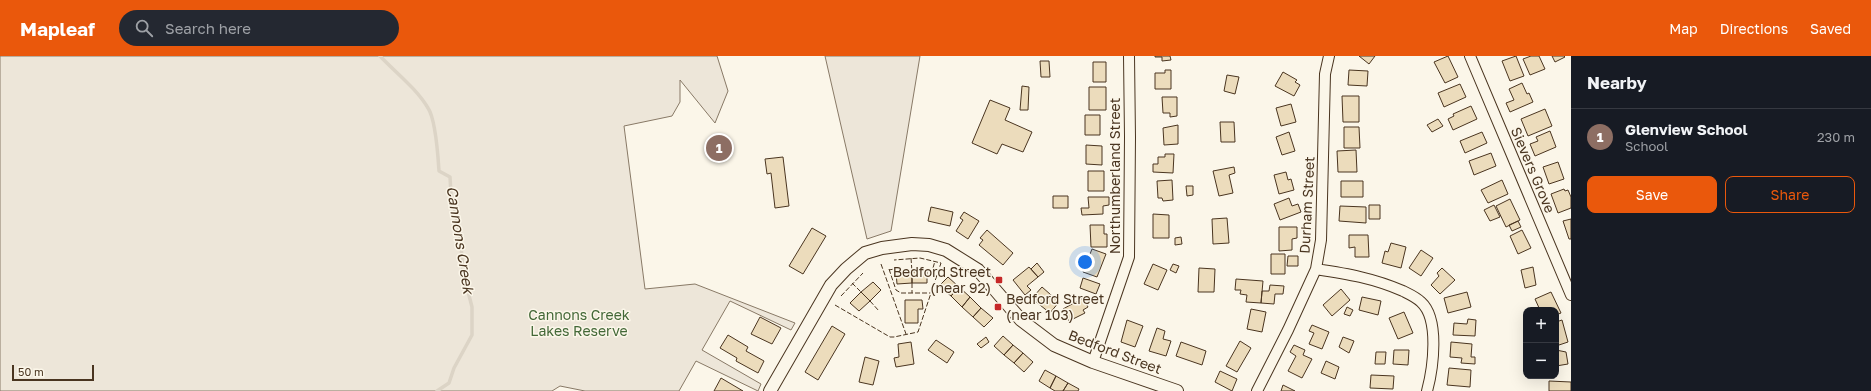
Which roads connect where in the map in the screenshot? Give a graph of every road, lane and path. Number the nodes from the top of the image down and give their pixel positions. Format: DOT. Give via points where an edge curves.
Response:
graph roads {
  1 [pos="1129,56"];
  2 [pos="1329,56"];
  3 [pos="1470,56"];
  4 [pos="1316,269"];
  5 [pos="1571,295"];
  6 [pos="1093,362"];
  7 [pos="770,391"];
  8 [pos="1176,391"];
  9 [pos="1257,391"];
  10 [pos="1427,391"];
  1 -- 6 [label="street, Northumberland Street" via="1129,257"];
  2 -- 4 [label="street, Durham Street" via="1325,74 1321,240"];
  3 -- 5 [label="street, Sievers Grove"];
  4 -- 9 [label="street, Durham Street"];
  4 -- 10 [label="street" via="1366,277 1421,301 1426,307 1433,335"];
  6 -- 7 [label="street, Bedford Street" via="1054,345 1031,328 978,270 946,250 912,244 865,253 846,269 831,285"];
  6 -- 8 [label="street, Bedford Street"];
}
